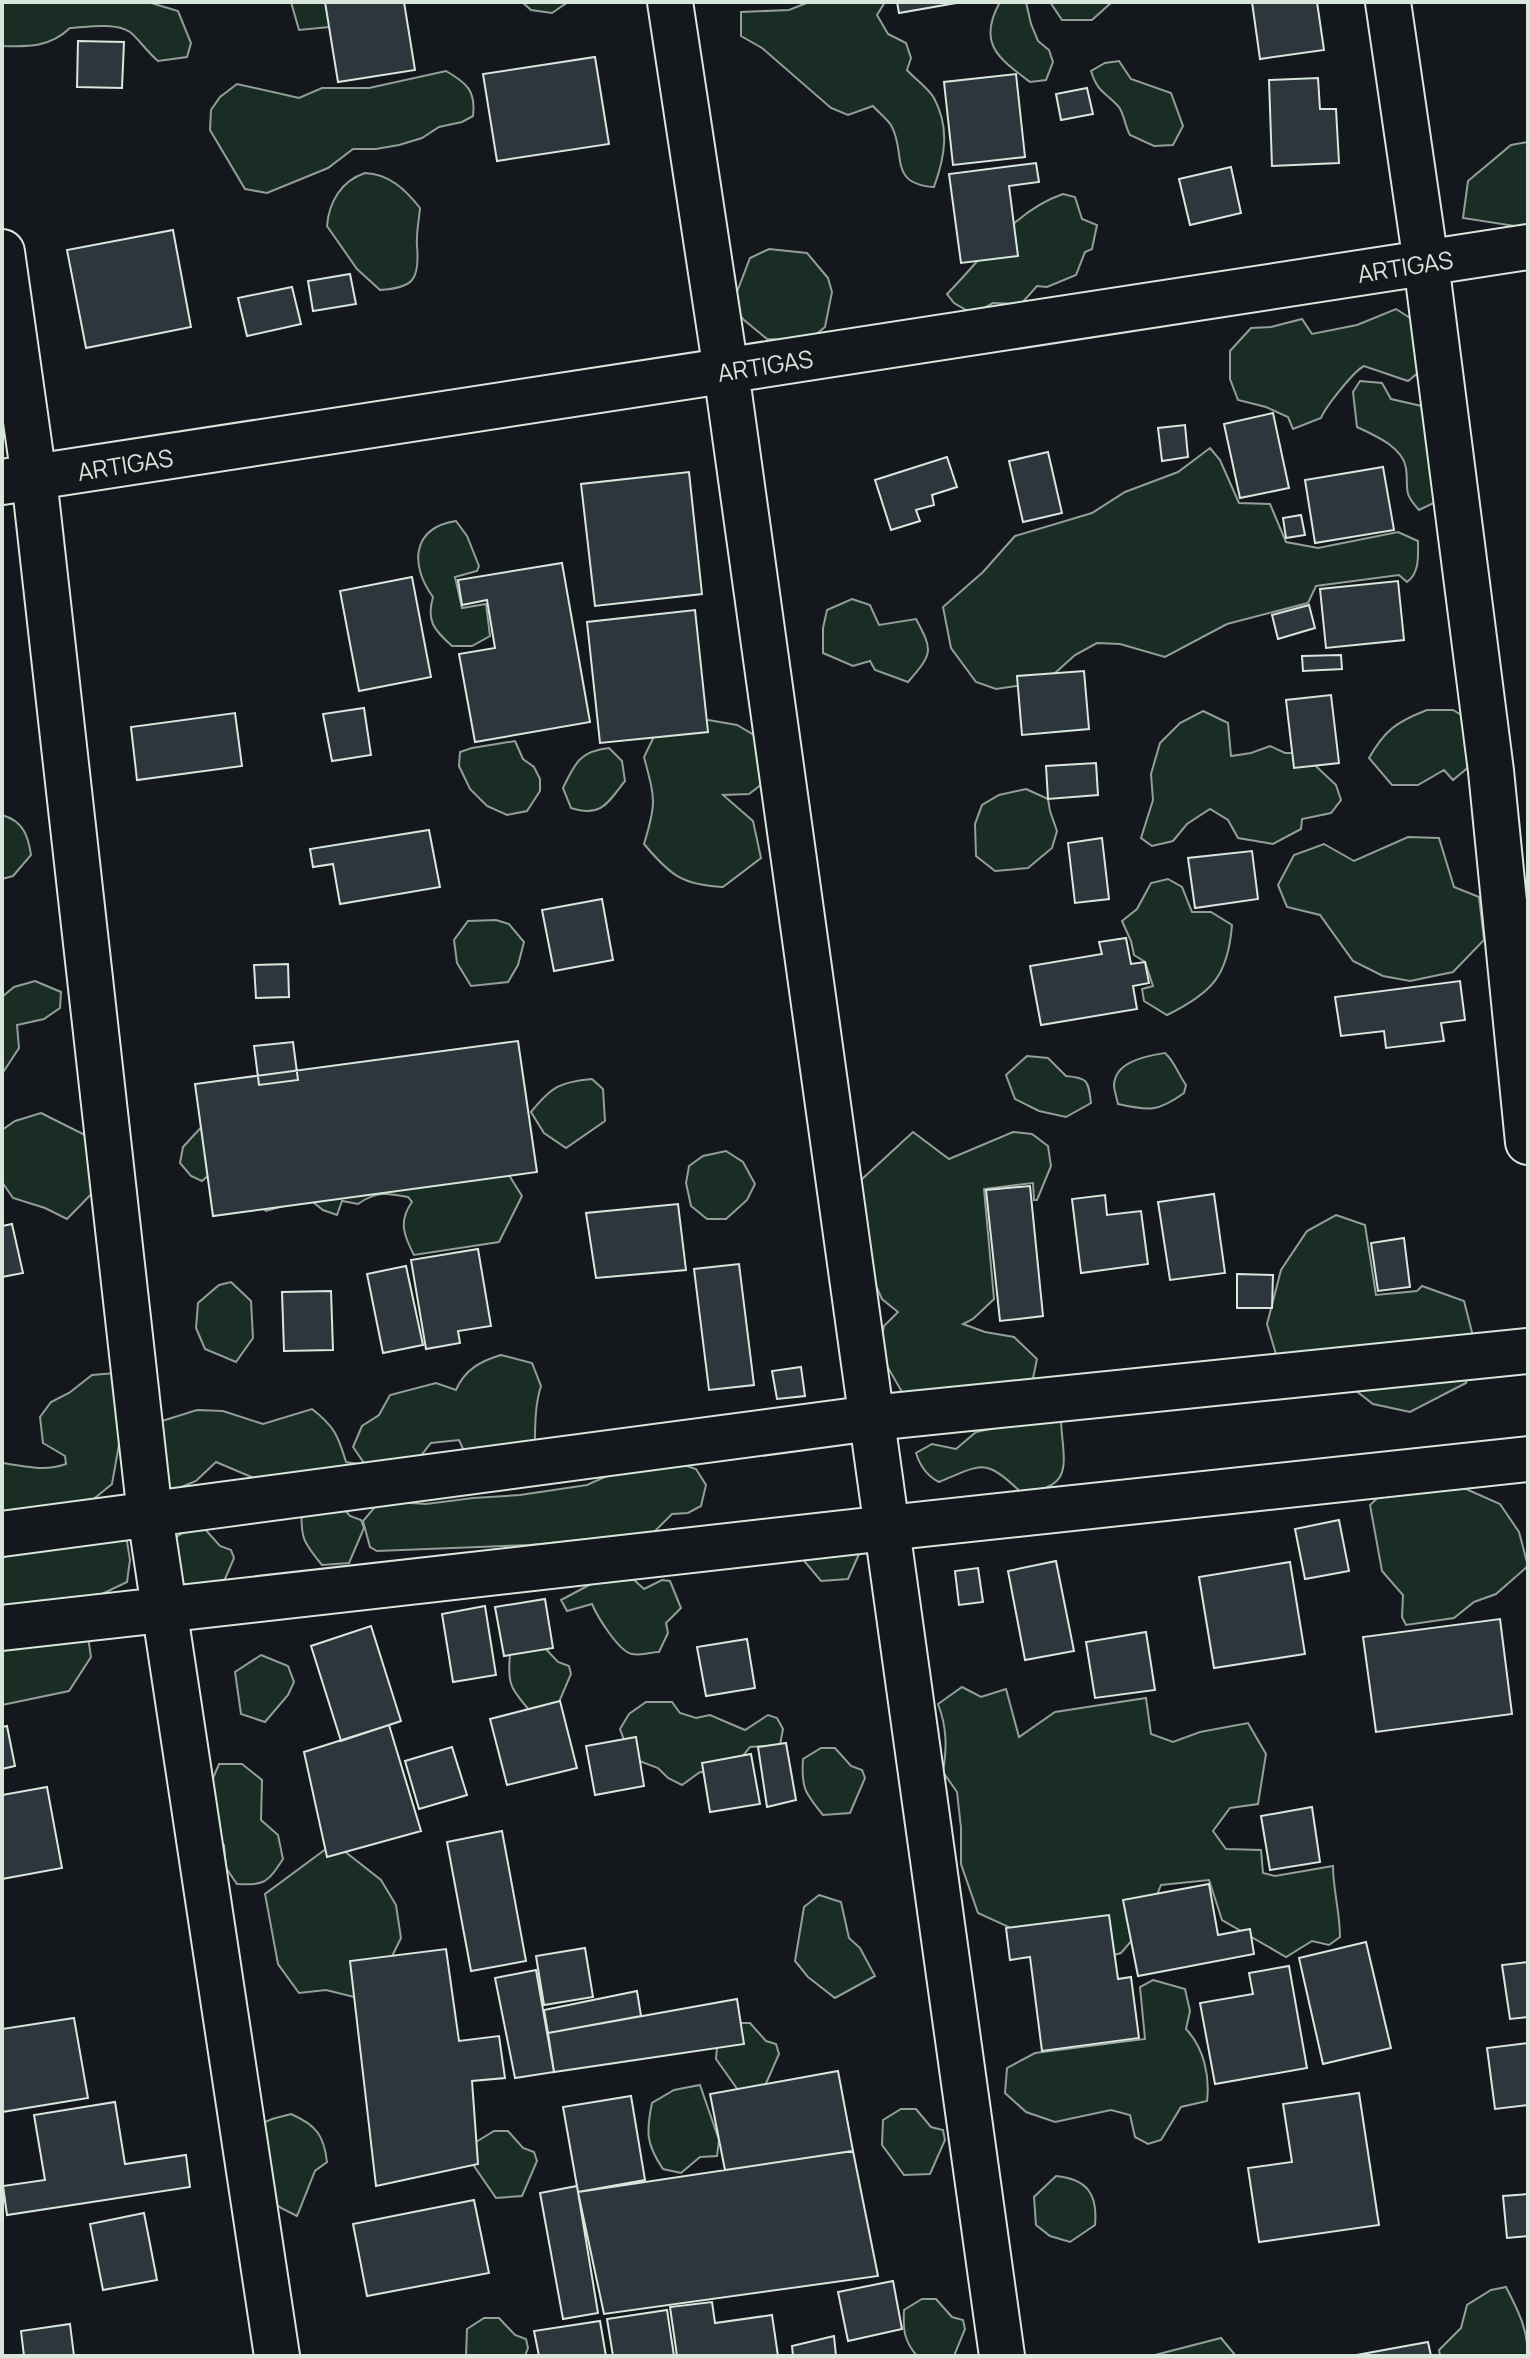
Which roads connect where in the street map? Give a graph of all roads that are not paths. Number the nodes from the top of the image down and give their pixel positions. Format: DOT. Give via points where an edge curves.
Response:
graph roads {
  1 [pos="670,2"];
  2 [pos="1388,2"];
  3 [pos="1528,247"];
  4 [pos="2,252"];
  5 [pos="1426,263"];
  6 [pos="726,371"];
  7 [pos="18,480"];
  8 [pos="1510,769"];
  9 [pos="1528,1142"];
  10 [pos="1528,1351"];
  11 [pos="872,1418"];
  12 [pos="1528,1459"];
  13 [pos="150,1515"];
  14 [pos="887,1528"];
  15 [pos="2,1534"];
  16 [pos="166,1610"];
  17 [pos="2,1628"];
  18 [pos="277,2356"];
  19 [pos="1002,2356"];
  1 -- 6 [label="street"];
  2 -- 5 [label="street"];
  3 -- 5 [label="street, ARTIGAS"];
  4 -- 7 [label="street"];
  5 -- 6 [label="street, ARTIGAS"];
  5 -- 8 [label="street"];
  6 -- 7 [label="street, ARTIGAS"];
  6 -- 11 [label="street"];
  7 -- 13 [label="street"];
  8 -- 9 [label="street"];
  10 -- 11 [label="street"];
  11 -- 13 [label="street"];
  11 -- 14 [label="street"];
  12 -- 14 [label="street"];
  13 -- 15 [label="street"];
  13 -- 16 [label="street"];
  14 -- 16 [label="street"];
  14 -- 19 [label="street"];
  16 -- 17 [label="street"];
  16 -- 18 [label="street"];
}
